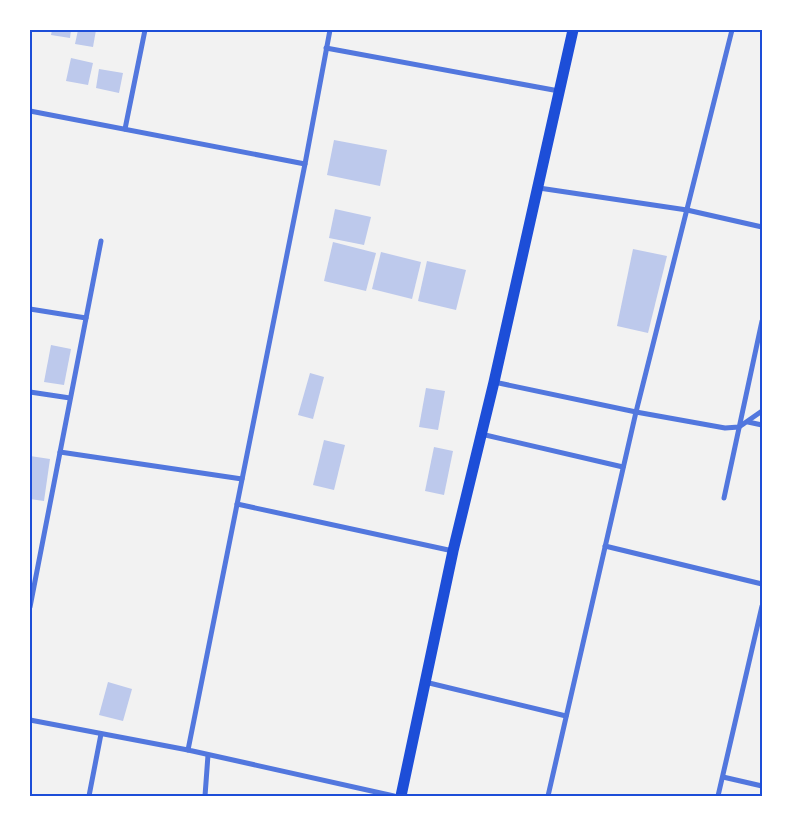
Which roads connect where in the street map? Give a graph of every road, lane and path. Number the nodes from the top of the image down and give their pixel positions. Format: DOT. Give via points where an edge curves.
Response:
graph roads {
  1 [pos="145,30"];
  2 [pos="330,30"];
  3 [pos="573,30"];
  4 [pos="732,30"];
  5 [pos="326,48"];
  6 [pos="559,91"];
  7 [pos="30,111"];
  8 [pos="125,129"];
  9 [pos="305,164"];
  10 [pos="538,188"];
  11 [pos="687,210"];
  12 [pos="762,227"];
  13 [pos="101,241"];
  14 [pos="30,309"];
  15 [pos="86,318"];
  16 [pos="762,321"];
  17 [pos="494,382"];
  18 [pos="30,392"];
  19 [pos="70,398"];
  20 [pos="762,411"];
  21 [pos="636,412"];
  22 [pos="748,422"];
  23 [pos="762,425"];
  24 [pos="739,427"];
  25 [pos="480,434"];
  26 [pos="60,452"];
  27 [pos="623,467"];
  28 [pos="242,480"];
  29 [pos="724,498"];
  30 [pos="237,504"];
  31 [pos="605,546"];
  32 [pos="453,551"];
  33 [pos="762,584"];
  34 [pos="762,606"];
  35 [pos="30,607"];
  36 [pos="424,682"];
  37 [pos="566,716"];
  38 [pos="30,720"];
  39 [pos="101,734"];
  40 [pos="188,750"];
  41 [pos="208,754"];
  42 [pos="723,777"];
  43 [pos="762,786"];
  44 [pos="89,796"];
  45 [pos="205,796"];
  46 [pos="394,796"];
  47 [pos="400,796"];
  48 [pos="548,796"];
  49 [pos="718,796"];
  1 -- 8 [label="street"];
  2 -- 5 [label="street"];
  3 -- 6 [label="highway"];
  4 -- 11 [label="street"];
  5 -- 6 [label="street"];
  5 -- 9 [label="street"];
  6 -- 10 [label="highway"];
  7 -- 8 [label="street"];
  8 -- 9 [label="street"];
  9 -- 28 [label="street"];
  10 -- 11 [label="street"];
  10 -- 17 [label="highway"];
  11 -- 12 [label="street"];
  11 -- 21 [label="street"];
  13 -- 15 [label="street"];
  14 -- 15 [label="street"];
  15 -- 19 [label="street"];
  16 -- 24 [label="street"];
  17 -- 21 [label="street"];
  17 -- 25 [label="highway"];
  18 -- 19 [label="street"];
  19 -- 26 [label="street"];
  20 -- 22 [label="street"];
  21 -- 24 [label="street" via="725,428"];
  21 -- 27 [label="street"];
  22 -- 23 [label="street"];
  22 -- 24 [label="street"];
  24 -- 29 [label="street"];
  25 -- 27 [label="street"];
  25 -- 32 [label="highway"];
  26 -- 28 [label="street"];
  26 -- 35 [label="street"];
  27 -- 31 [label="street"];
  28 -- 30 [label="street"];
  30 -- 32 [label="street"];
  30 -- 40 [label="street"];
  31 -- 33 [label="street"];
  31 -- 37 [label="street"];
  32 -- 36 [label="highway"];
  34 -- 42 [label="street"];
  36 -- 37 [label="street"];
  36 -- 47 [label="highway"];
  37 -- 48 [label="street"];
  38 -- 39 [label="street"];
  39 -- 40 [label="street"];
  39 -- 44 [label="street"];
  40 -- 41 [label="street"];
  41 -- 45 [label="street"];
  41 -- 46 [label="street"];
  42 -- 43 [label="street"];
  42 -- 49 [label="street"];
}
